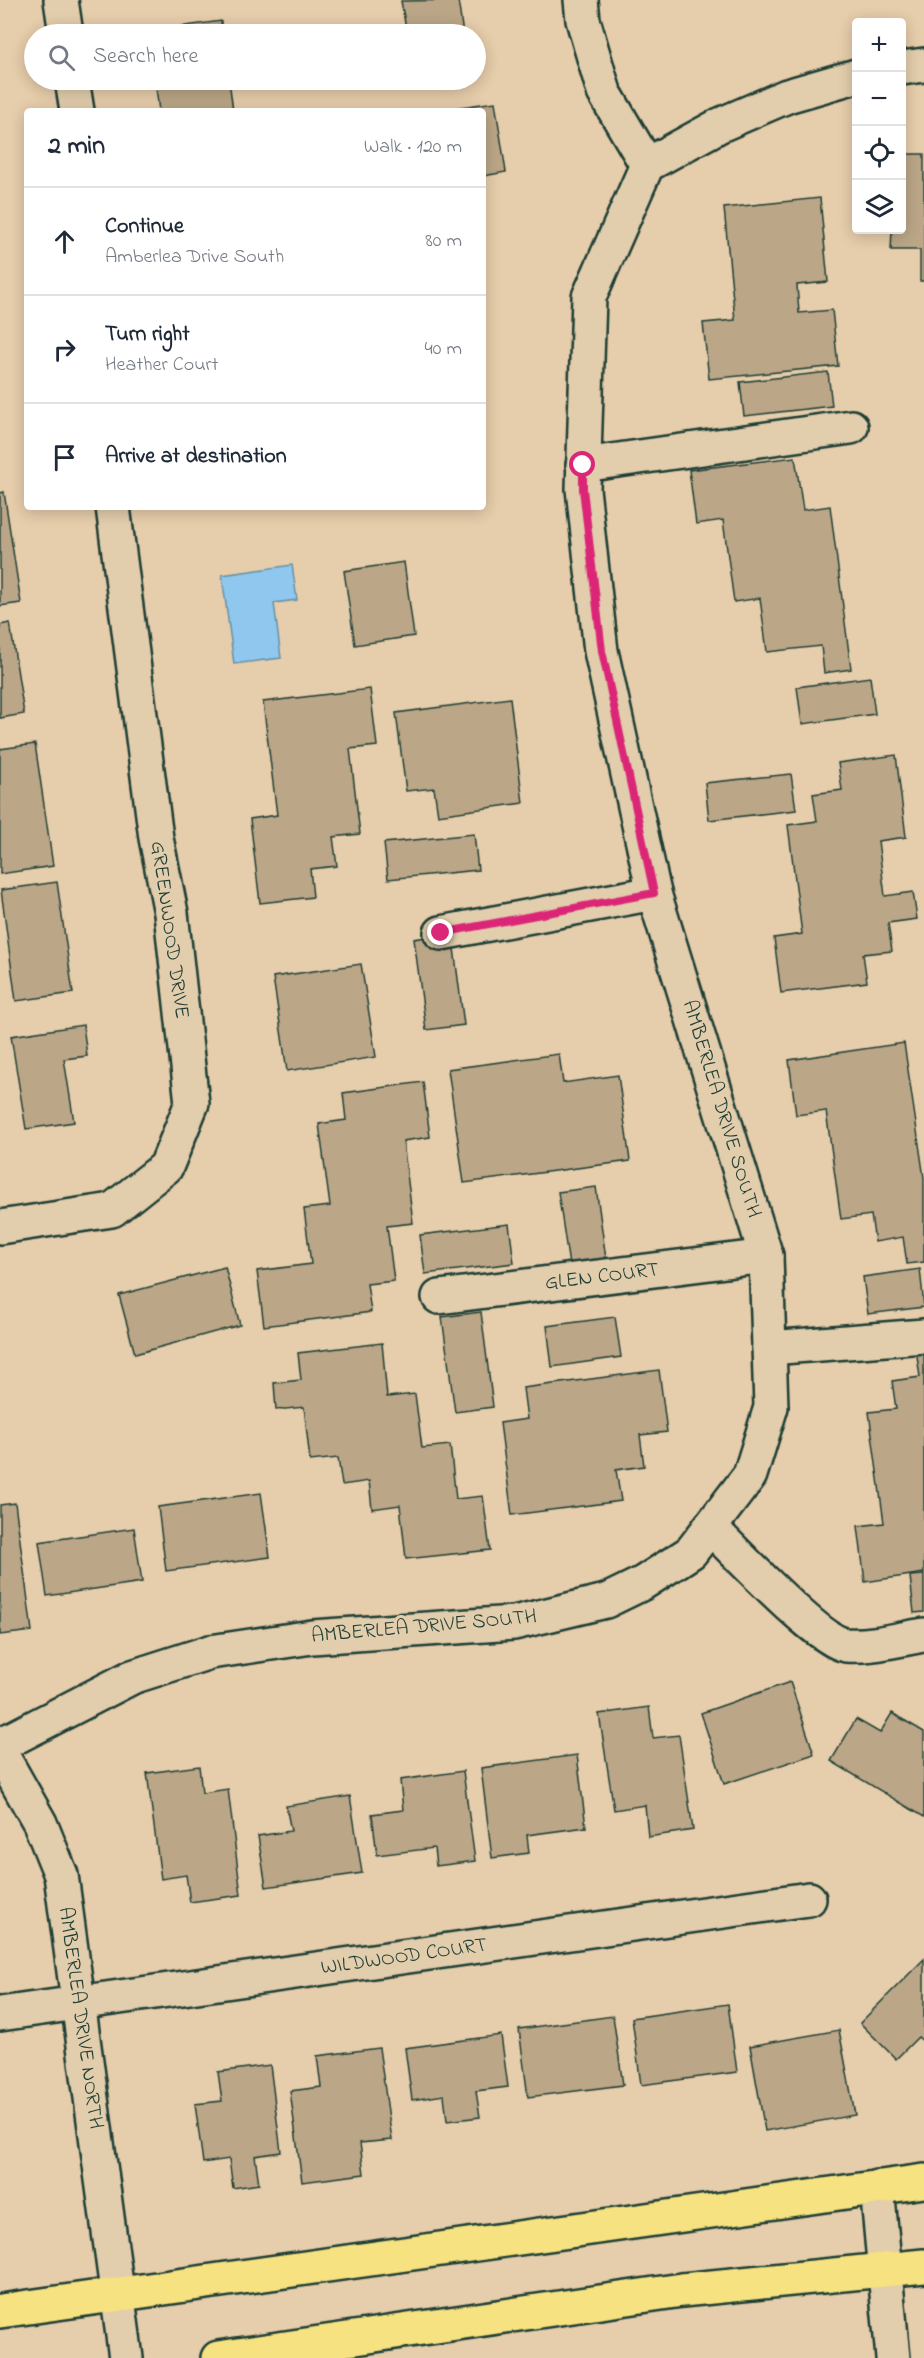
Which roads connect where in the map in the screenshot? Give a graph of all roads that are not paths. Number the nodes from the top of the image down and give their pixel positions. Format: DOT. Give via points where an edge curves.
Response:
graph roads {
  1 [pos="61,0"];
  2 [pos="581,0"];
  3 [pos="65,24"];
  4 [pos="924,65"];
  5 [pos="906,67"];
  6 [pos="852,77"];
  7 [pos="74,90"];
  8 [pos="77,108"];
  9 [pos="647,165"];
  10 [pos="851,427"];
  11 [pos="583,465"];
  12 [pos="113,510"];
  13 [pos="654,893"];
  14 [pos="441,933"];
  15 [pos="0,1227"];
  16 [pos="766,1256"];
  17 [pos="439,1297"];
  18 [pos="924,1336"];
  19 [pos="769,1348"];
  20 [pos="710,1527"];
  21 [pos="924,1635"];
  22 [pos="0,1745"];
  23 [pos="0,1752"];
  24 [pos="808,1899"];
  25 [pos="79,2003"];
  26 [pos="0,2014"];
  27 [pos="924,2181"];
  28 [pos="877,2187"];
  29 [pos="924,2266"];
  30 [pos="884,2270"];
  31 [pos="119,2296"];
  32 [pos="0,2311"];
  33 [pos="126,2358"];
  34 [pos="218,2358"];
  35 [pos="893,2358"];
  1 -- 3 [label="street"];
  2 -- 9 [label="street" via="604,92"];
  4 -- 5 [label="street"];
  6 -- 9 [label="street" via="787,96 730,120"];
  7 -- 8 [label="street"];
  9 -- 11 [label="street, AMBERLEA DRIVE SOUTH" via="589,297"];
  10 -- 11 [label="street"];
  11 -- 13 [label="street, AMBERLEA DRIVE SOUTH" via="602,651"];
  12 -- 15 [label="street, GREENWOOD DRIVE" via="156,838 171,913 192,1103 166,1167 112,1210"];
  13 -- 14 [label="street"];
  13 -- 16 [label="street, AMBERLEA DRIVE SOUTH"];
  16 -- 17 [label="street, GLEN COURT"];
  16 -- 19 [label="street, AMBERLEA DRIVE SOUTH"];
  18 -- 19 [label="street"];
  19 -- 20 [label="street, AMBERLEA DRIVE SOUTH" via="771,1407 750,1475"];
  20 -- 21 [label="street" via="830,1639 844,1645"];
  20 -- 22 [label="street, AMBERLEA DRIVE SOUTH" via="691,1552 606,1601 514,1623 312,1637 210,1652 132,1677"];
  23 -- 25 [label="street, AMBERLEA DRIVE NORTH" via="40,1823 61,1875"];
  24 -- 25 [label="street, WILDWOOD COURT"];
  25 -- 26 [label="street, WILDWOOD COURT"];
  25 -- 31 [label="street, AMBERLEA DRIVE NORTH"];
  27 -- 28 [label="main road"];
  28 -- 30 [label="street"];
  28 -- 31 [label="main road"];
  29 -- 30 [label="main road"];
  30 -- 34 [label="main road" via="682,2290"];
  30 -- 35 [label="street"];
  31 -- 32 [label="main road"];
  31 -- 33 [label="street, AMBERLEA DRIVE NORTH"];
}
